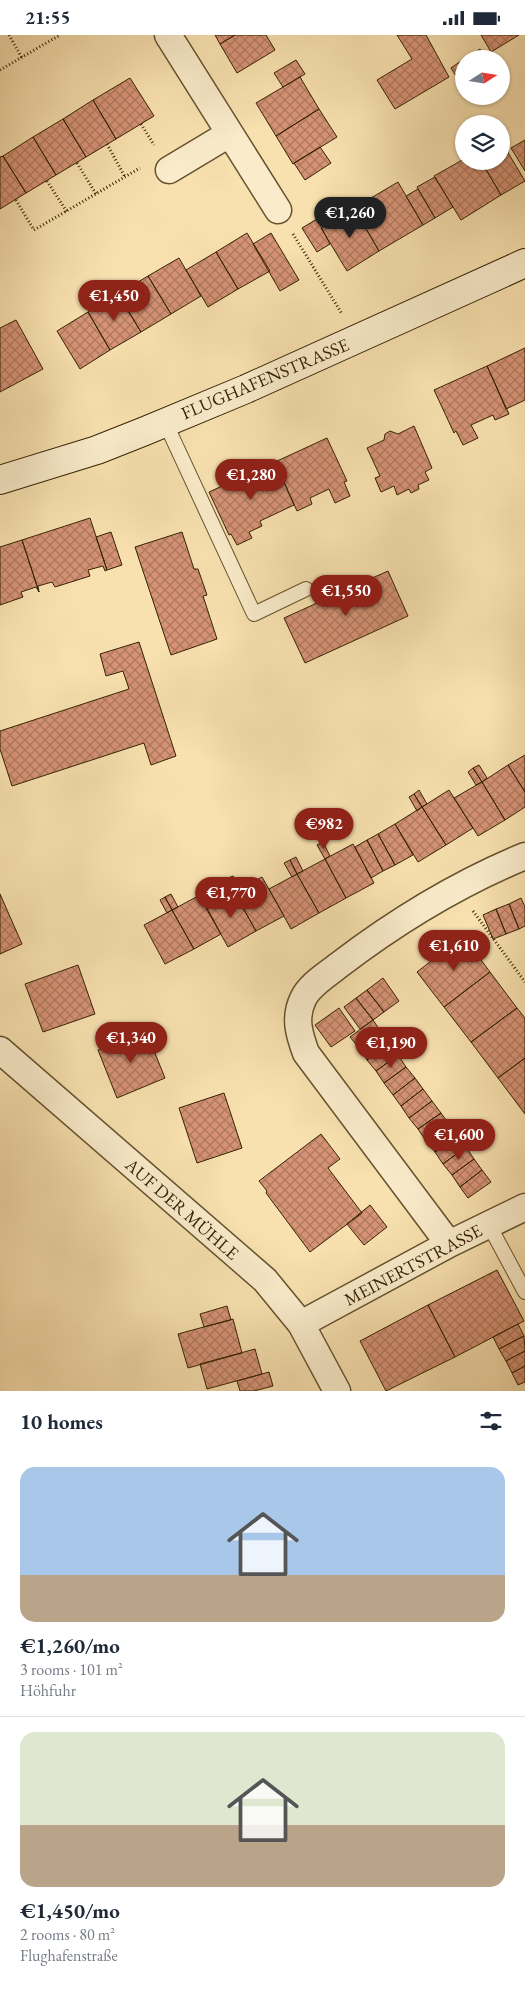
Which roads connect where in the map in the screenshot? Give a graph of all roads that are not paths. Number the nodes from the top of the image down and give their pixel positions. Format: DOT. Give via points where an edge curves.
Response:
graph roads {
  1 [pos="168,35"];
  2 [pos="229,134"];
  3 [pos="158,167"];
  4 [pos="278,210"];
  5 [pos="525,263"];
  6 [pos="165,422"];
  7 [pos="0,481"];
  8 [pos="306,589"];
  9 [pos="525,856"];
  10 [pos="0,1050"];
  11 [pos="525,1207"];
  12 [pos="489,1225"];
  13 [pos="449,1244"];
  14 [pos="525,1292"];
  15 [pos="302,1324"];
  16 [pos="337,1391"];
  1 -- 2 [label="street"];
  2 -- 3 [label="street"];
  2 -- 4 [label="street"];
  5 -- 6 [label="main road, FLUGHAFENSTRASSE"];
  6 -- 7 [label="main road, FLUGHAFENSTRASSE" via="98,450"];
  6 -- 8 [label="lane" via="254,613"];
  9 -- 13 [label="street" via="408,915 321,980 304,996 298,1012 298,1031 306,1053"];
  10 -- 15 [label="street, AUF DER MÜHLE" via="264,1280"];
  11 -- 12 [label="street, MEINERTSTRASSE"];
  12 -- 13 [label="street, MEINERTSTRASSE"];
  12 -- 14 [label="lane"];
  13 -- 15 [label="street, MEINERTSTRASSE"];
  15 -- 16 [label="street, AUF DER MÜHLE"];
}
